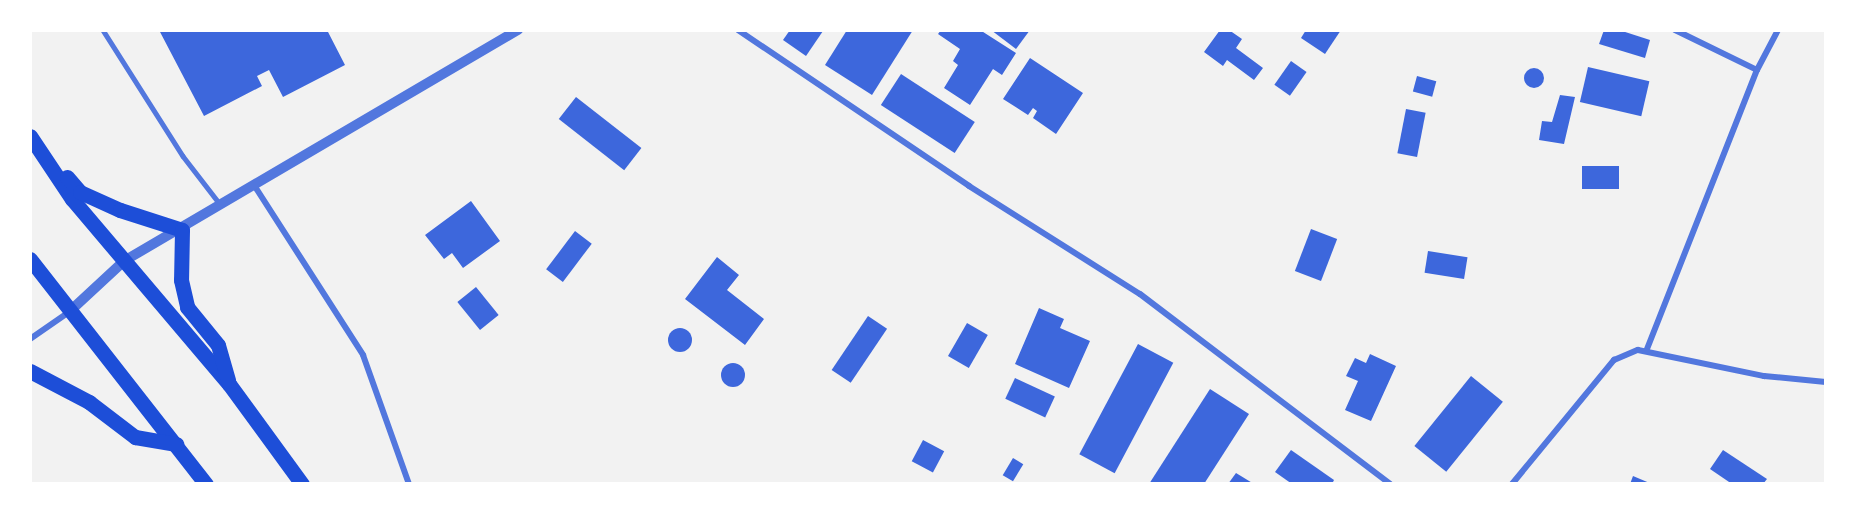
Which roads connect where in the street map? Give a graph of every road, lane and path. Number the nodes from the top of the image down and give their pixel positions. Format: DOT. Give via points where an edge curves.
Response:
graph roads {
  1 [pos="103,30"];
  2 [pos="518,30"];
  3 [pos="738,30"];
  4 [pos="1675,30"];
  5 [pos="1778,30"];
  6 [pos="1757,70"];
  7 [pos="32,139"];
  8 [pos="254,185"];
  9 [pos="221,206"];
  10 [pos="182,230"];
  11 [pos="30,260"];
  12 [pos="124,261"];
  13 [pos="69,312"];
  14 [pos="30,339"];
  15 [pos="1647,350"];
  16 [pos="30,371"];
  17 [pos="1826,382"];
  18 [pos="229,384"];
  19 [pos="176,444"];
  20 [pos="206,484"];
  21 [pos="302,484"];
  22 [pos="409,484"];
  23 [pos="1390,484"];
  24 [pos="1512,484"];
  1 -- 9 [label="lane" via="183,156"];
  2 -- 8 [label="street"];
  3 -- 23 [label="street" via="969,186 1140,294"];
  4 -- 6 [label="street"];
  5 -- 6 [label="street"];
  6 -- 15 [label="street"];
  7 -- 10 [label="main road" via="80,192 144,220"];
  7 -- 12 [label="main road" via="72,199"];
  8 -- 9 [label="street"];
  8 -- 22 [label="street" via="363,355"];
  9 -- 10 [label="street"];
  10 -- 12 [label="street"];
  10 -- 18 [label="main road" via="180,272 187,307 218,345"];
  11 -- 13 [label="main road"];
  12 -- 13 [label="street"];
  12 -- 18 [label="main road"];
  13 -- 14 [label="street"];
  13 -- 19 [label="main road"];
  15 -- 17 [label="street" via="1764,376"];
  15 -- 24 [label="street" via="1614,360"];
  16 -- 19 [label="main road" via="89,402 135,437"];
  18 -- 21 [label="main road"];
  19 -- 20 [label="main road"];
}
